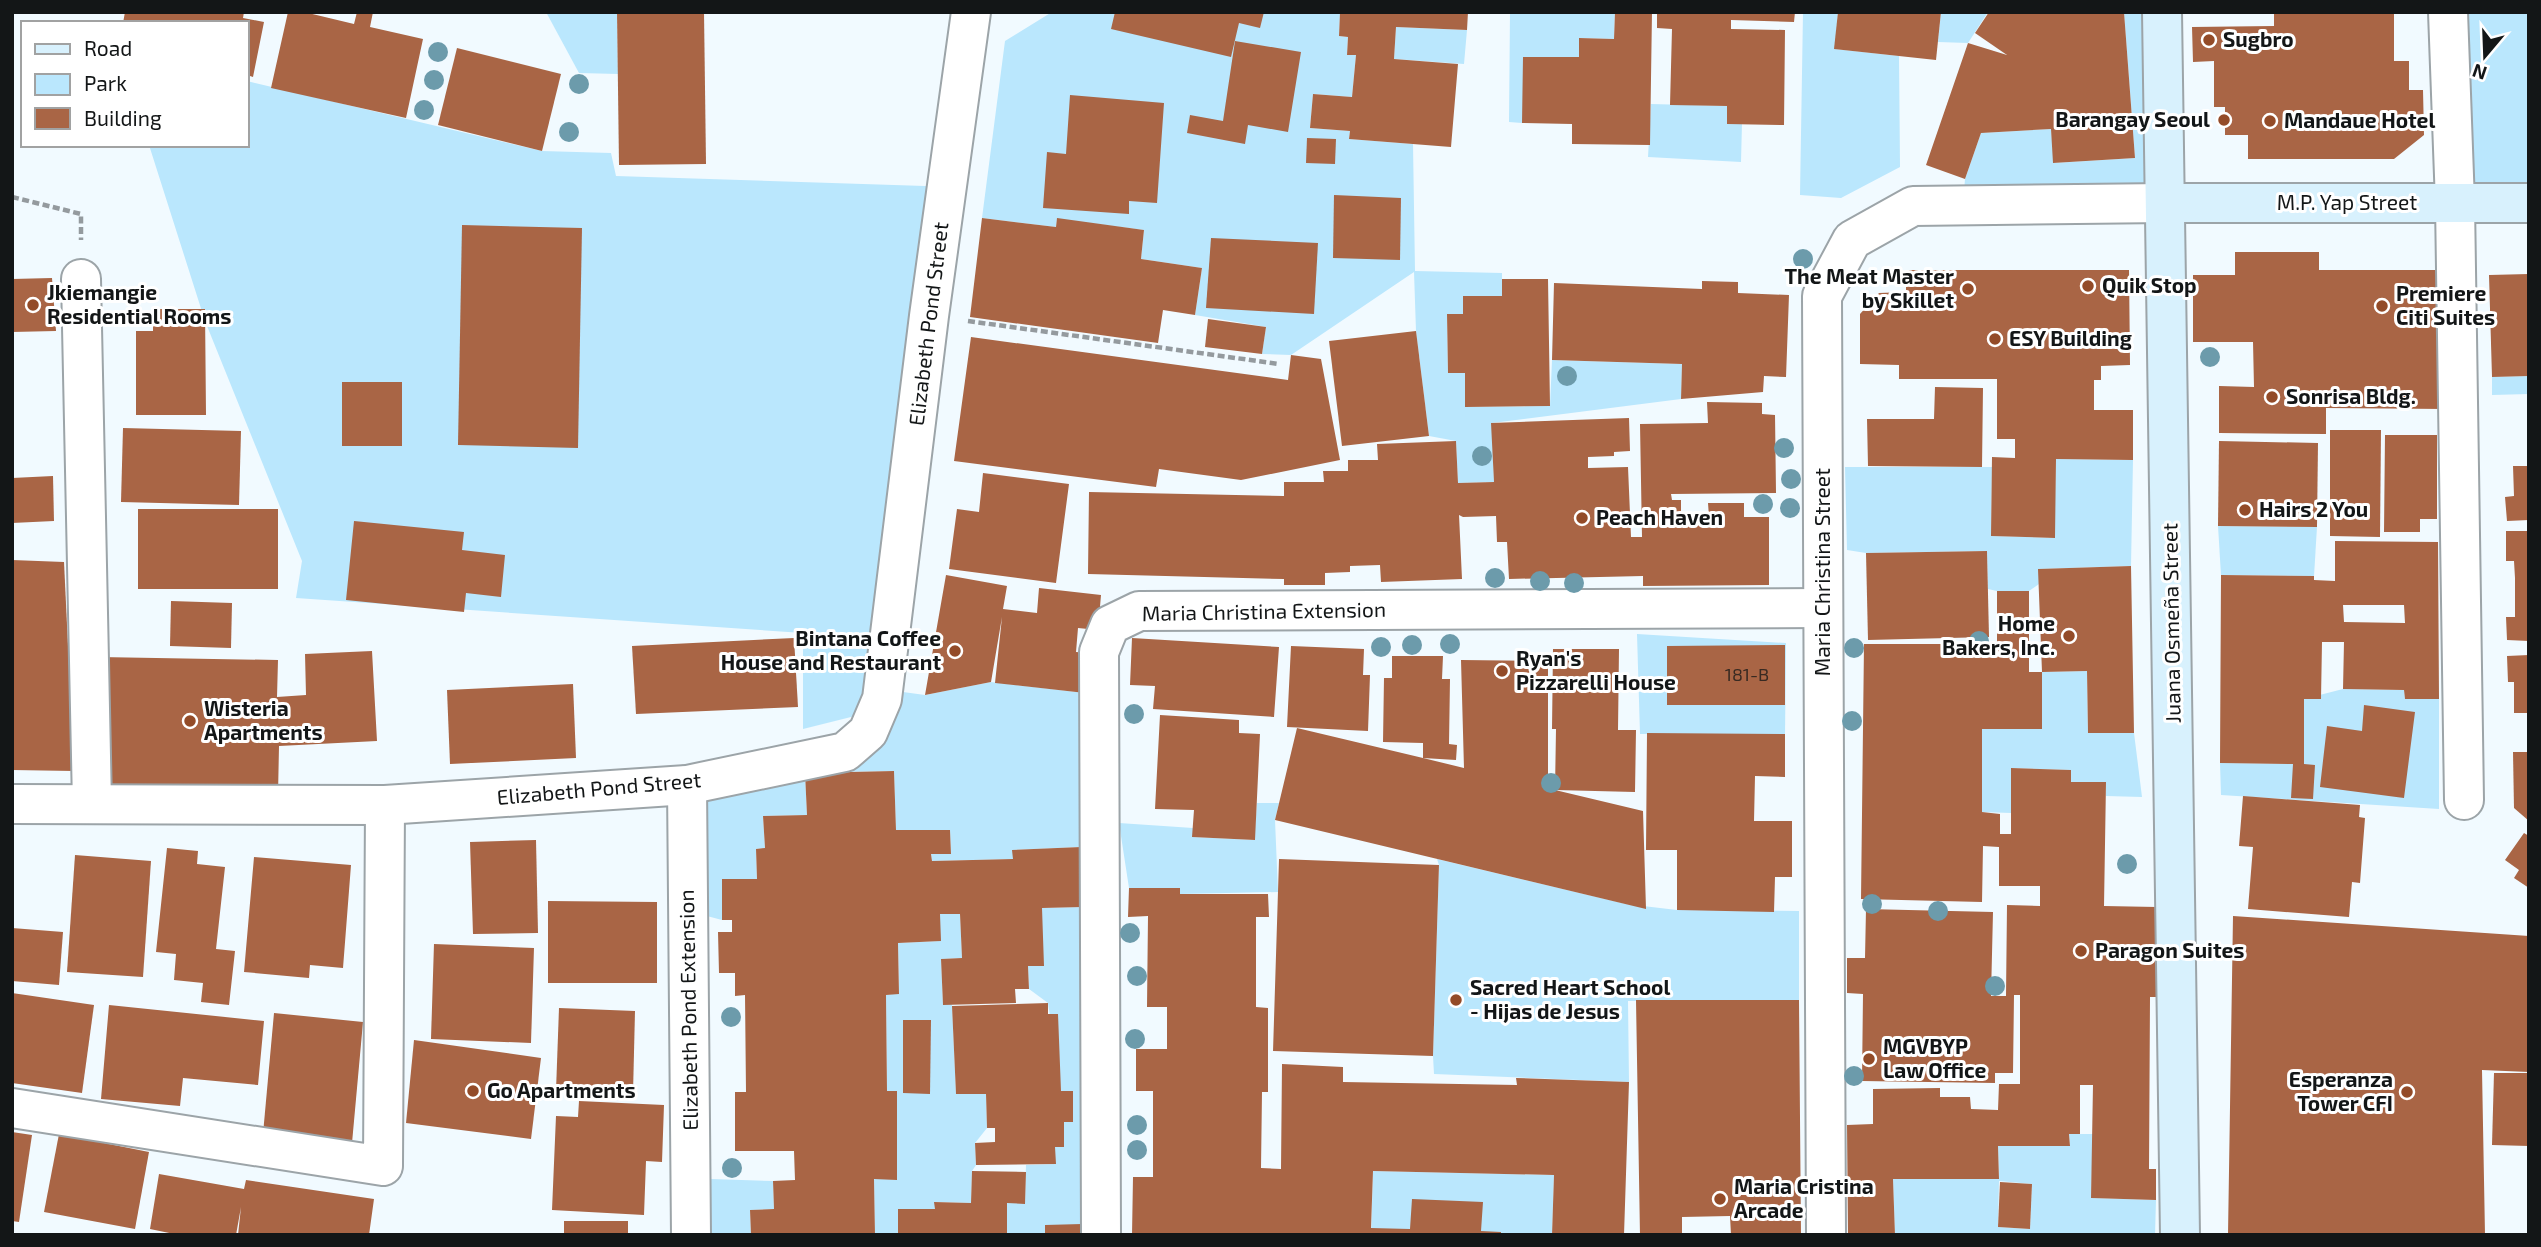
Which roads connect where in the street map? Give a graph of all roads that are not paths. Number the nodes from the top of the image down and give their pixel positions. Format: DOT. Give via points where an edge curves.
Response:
graph roads {
  1 [pos="971,12"];
  2 [pos="2162,12"];
  3 [pos="2448,12"];
  4 [pos="2166,203"];
  5 [pos="2455,203"];
  6 [pos="2529,203"];
  7 [pos="81,279"];
  8 [pos="1823,608"];
  9 [pos="687,785"];
  10 [pos="2464,800"];
  11 [pos="12,804"];
  12 [pos="92,804"];
  13 [pos="385,805"];
  14 [pos="12,1108"];
  15 [pos="691,1235"];
  16 [pos="1101,1235"];
  17 [pos="1826,1235"];
  18 [pos="2180,1235"];
  1 -- 9 [label="street, Elizabeth Pond Street" via="882,699 868,732 845,752"];
  2 -- 4 [label="street, Juana Osmeña Street"];
  3 -- 5 [label="street"];
  4 -- 5 [label="street, M.P. Yap Street"];
  4 -- 8 [label="street, Maria Christina Street" via="1913,206 1852,240 1822,296"];
  4 -- 18 [label="street, Juana Osmeña Street"];
  5 -- 6 [label="street, M.P. Yap Street"];
  5 -- 10 [label="street"];
  7 -- 12 [label="street"];
  8 -- 16 [label="street, Maria Christina Extension" via="1139,611 1110,625 1099,652"];
  8 -- 17 [label="street, Maria Christina Street"];
  9 -- 13 [label="street, Elizabeth Pond Street"];
  9 -- 15 [label="street, Elizabeth Pond Extension"];
  11 -- 12 [label="street, Elizabeth Pond Street"];
  12 -- 13 [label="street, Elizabeth Pond Street"];
  13 -- 14 [label="street" via="383,1166"];
}
